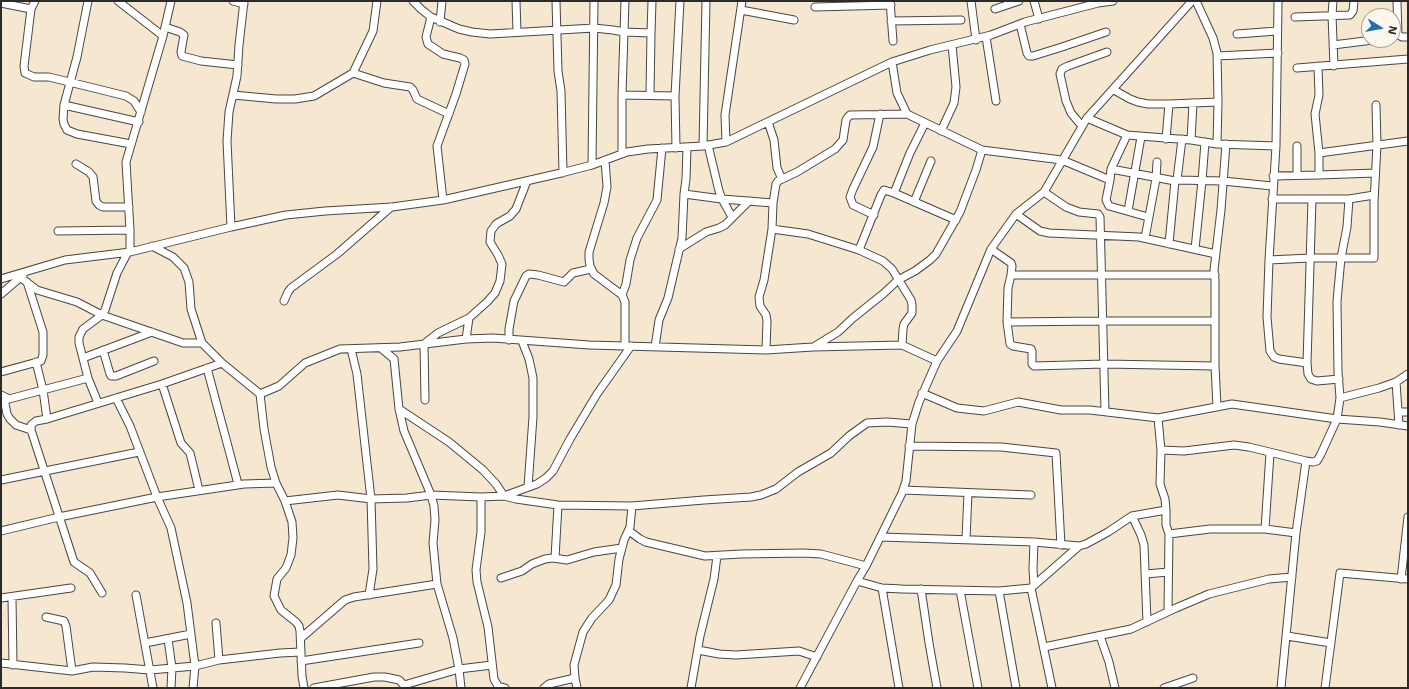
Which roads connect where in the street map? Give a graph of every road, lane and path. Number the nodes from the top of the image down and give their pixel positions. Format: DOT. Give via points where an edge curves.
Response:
graph roads {
  1 [pos="34,1"];
  2 [pos="88,1"];
  3 [pos="118,1"];
  4 [pos="171,1"];
  5 [pos="233,1"];
  6 [pos="377,1"];
  7 [pos="413,1"];
  8 [pos="442,1"];
  9 [pos="516,1"];
  10 [pos="556,1"];
  11 [pos="594,1"];
  12 [pos="625,1"];
  13 [pos="652,1"];
  14 [pos="680,1"];
  15 [pos="706,1"];
  16 [pos="742,1"];
  17 [pos="971,1"];
  18 [pos="1019,1"];
  19 [pos="1034,1"];
  20 [pos="1113,1"];
  21 [pos="1192,1"];
  22 [pos="1196,1"];
  23 [pos="1278,1"];
  24 [pos="1333,1"];
  25 [pos="1354,1"];
  26 [pos="244,2"];
  27 [pos="1,3"];
  28 [pos="890,3"];
  29 [pos="865,4"];
  30 [pos="815,7"];
  31 [pos="32,9"];
  32 [pos="995,9"];
  33 [pos="741,10"];
  34 [pos="1332,15"];
  35 [pos="431,17"];
  36 [pos="1295,17"];
  37 [pos="1039,19"];
  38 [pos="794,20"];
  39 [pos="961,20"];
  40 [pos="892,21"];
  41 [pos="440,22"];
  42 [pos="1020,24"];
  43 [pos="164,27"];
  44 [pos="594,28"];
  45 [pos="557,30"];
  46 [pos="1277,31"];
  47 [pos="517,32"];
  48 [pos="624,32"];
  49 [pos="1106,32"];
  50 [pos="651,33"];
  51 [pos="1237,34"];
  52 [pos="163,36"];
  53 [pos="986,37"];
  54 [pos="976,40"];
  55 [pos="892,41"];
  56 [pos="1361,42"];
  57 [pos="952,45"];
  58 [pos="1333,45"];
  59 [pos="1107,52"];
  60 [pos="1278,53"];
  61 [pos="1217,56"];
  62 [pos="1408,59"];
  63 [pos="892,62"];
  64 [pos="238,65"];
  65 [pos="1318,66"];
  66 [pos="1334,66"];
  67 [pos="1297,68"];
  68 [pos="353,73"];
  69 [pos="71,83"];
  70 [pos="1114,90"];
  71 [pos="233,95"];
  72 [pos="622,95"];
  73 [pos="650,96"];
  74 [pos="675,96"];
  75 [pos="996,101"];
  76 [pos="1218,102"];
  77 [pos="1193,103"];
  78 [pos="1169,104"];
  79 [pos="64,105"];
  80 [pos="1376,105"];
  81 [pos="142,112"];
  82 [pos="449,114"];
  83 [pos="880,114"];
  84 [pos="907,114"];
  85 [pos="1087,118"];
  86 [pos="139,122"];
  87 [pos="768,122"];
  88 [pos="925,123"];
  89 [pos="1082,126"];
  90 [pos="941,131"];
  91 [pos="1127,136"];
  92 [pos="1141,137"];
  93 [pos="1166,138"];
  94 [pos="1182,140"];
  95 [pos="1191,140"];
  96 [pos="1408,141"];
  97 [pos="726,142"];
  98 [pos="1205,142"];
  99 [pos="131,144"];
  100 [pos="1217,144"];
  101 [pos="1226,144"];
  102 [pos="706,145"];
  103 [pos="1377,145"];
  104 [pos="1276,146"];
  105 [pos="1297,146"];
  106 [pos="687,147"];
  107 [pos="662,148"];
  108 [pos="676,148"];
  109 [pos="982,150"];
  110 [pos="1319,153"];
  111 [pos="622,154"];
  112 [pos="605,160"];
  113 [pos="1062,160"];
  114 [pos="931,161"];
  115 [pos="1157,162"];
  116 [pos="76,164"];
  117 [pos="592,165"];
  118 [pos="1111,169"];
  119 [pos="563,173"];
  120 [pos="1375,173"];
  121 [pos="1134,174"];
  122 [pos="1297,175"];
  123 [pos="1319,175"];
  124 [pos="1273,176"];
  125 [pos="1156,178"];
  126 [pos="782,180"];
  127 [pos="1110,180"];
  128 [pos="527,181"];
  129 [pos="1176,181"];
  130 [pos="1202,181"];
  131 [pos="1223,181"];
  132 [pos="1272,186"];
  133 [pos="1044,192"];
  134 [pos="894,193"];
  135 [pos="684,194"];
  136 [pos="1374,195"];
  137 [pos="1349,198"];
  138 [pos="722,199"];
  139 [pos="1272,199"];
  140 [pos="1312,199"];
  141 [pos="443,200"];
  142 [pos="749,201"];
  143 [pos="914,202"];
  144 [pos="773,203"];
  145 [pos="129,207"];
  146 [pos="392,207"];
  147 [pos="1128,211"];
  148 [pos="1016,214"];
  149 [pos="874,215"];
  150 [pos="732,217"];
  151 [pos="1148,217"];
  152 [pos="956,220"];
  153 [pos="231,227"];
  154 [pos="772,229"];
  155 [pos="130,230"];
  156 [pos="58,231"];
  157 [pos="1100,235"];
  158 [pos="1145,238"];
  159 [pos="1169,244"];
  160 [pos="152,246"];
  161 [pos="679,249"];
  162 [pos="991,249"];
  163 [pos="1195,249"];
  164 [pos="859,250"];
  165 [pos="129,252"];
  166 [pos="1216,254"];
  167 [pos="1310,258"];
  168 [pos="1341,258"];
  169 [pos="1268,260"];
  170 [pos="591,269"];
  171 [pos="29,271"];
  172 [pos="1011,275"];
  173 [pos="1215,275"];
  174 [pos="1101,276"];
  175 [pos="20,277"];
  176 [pos="1,279"];
  177 [pos="898,280"];
  178 [pos="27,281"];
  179 [pos="1,294"];
  180 [pos="622,296"];
  181 [pos="284,300"];
  182 [pos="102,315"];
  183 [pos="469,318"];
  184 [pos="1102,321"];
  185 [pos="1214,321"];
  186 [pos="1008,322"];
  187 [pos="152,332"];
  188 [pos="466,339"];
  189 [pos="509,340"];
  190 [pos="522,341"];
  191 [pos="202,343"];
  192 [pos="424,344"];
  193 [pos="628,345"];
  194 [pos="902,345"];
  195 [pos="656,346"];
  196 [pos="400,347"];
  197 [pos="813,347"];
  198 [pos="351,349"];
  199 [pos="382,349"];
  200 [pos="103,350"];
  201 [pos="766,350"];
  202 [pos="83,358"];
  203 [pos="394,359"];
  204 [pos="154,361"];
  205 [pos="937,361"];
  206 [pos="36,362"];
  207 [pos="222,363"];
  208 [pos="1307,363"];
  209 [pos="1104,364"];
  210 [pos="1214,366"];
  211 [pos="207,368"];
  212 [pos="1,372"];
  213 [pos="1408,374"];
  214 [pos="88,378"];
  215 [pos="1339,379"];
  216 [pos="1396,382"];
  217 [pos="162,384"];
  218 [pos="43,390"];
  219 [pos="922,393"];
  220 [pos="260,394"];
  221 [pos="2,397"];
  222 [pos="116,398"];
  223 [pos="1340,398"];
  224 [pos="425,400"];
  225 [pos="98,403"];
  226 [pos="1217,408"];
  227 [pos="399,409"];
  228 [pos="1105,411"];
  229 [pos="1398,412"];
  230 [pos="1408,412"];
  231 [pos="1158,418"];
  232 [pos="47,419"];
  233 [pos="1337,419"];
  234 [pos="912,424"];
  235 [pos="1399,425"];
  236 [pos="1408,426"];
  237 [pos="31,430"];
  238 [pos="909,446"];
  239 [pos="1161,450"];
  240 [pos="139,452"];
  241 [pos="1270,453"];
  242 [pos="1306,461"];
  243 [pos="45,472"];
  244 [pos="1,480"];
  245 [pos="276,483"];
  246 [pos="238,484"];
  247 [pos="528,487"];
  248 [pos="199,490"];
  249 [pos="903,490"];
  250 [pos="968,493"];
  251 [pos="431,495"];
  252 [pos="1030,495"];
  253 [pos="504,496"];
  254 [pos="157,497"];
  255 [pos="481,497"];
  256 [pos="371,499"];
  257 [pos="285,500"];
  258 [pos="558,504"];
  259 [pos="632,506"];
  260 [pos="1166,510"];
  261 [pos="1132,516"];
  262 [pos="59,517"];
  263 [pos="1408,518"];
  264 [pos="1265,529"];
  265 [pos="1,531"];
  266 [pos="629,531"];
  267 [pos="1296,533"];
  268 [pos="1169,534"];
  269 [pos="881,537"];
  270 [pos="966,539"];
  271 [pos="1034,542"];
  272 [pos="1061,545"];
  273 [pos="1079,546"];
  274 [pos="622,548"];
  275 [pos="717,556"];
  276 [pos="555,558"];
  277 [pos="866,566"];
  278 [pos="1168,572"];
  279 [pos="1146,574"];
  280 [pos="1292,577"];
  281 [pos="501,578"];
  282 [pos="1404,579"];
  283 [pos="857,580"];
  284 [pos="437,584"];
  285 [pos="1033,587"];
  286 [pos="71,588"];
  287 [pos="882,588"];
  288 [pos="921,589"];
  289 [pos="960,590"];
  290 [pos="999,591"];
  291 [pos="102,593"];
  292 [pos="136,595"];
  293 [pos="368,595"];
  294 [pos="12,597"];
  295 [pos="1,598"];
  296 [pos="1168,612"];
  297 [pos="46,617"];
  298 [pos="1147,622"];
  299 [pos="216,623"];
  300 [pos="191,634"];
  301 [pos="1100,636"];
  302 [pos="1287,636"];
  303 [pos="301,638"];
  304 [pos="168,639"];
  305 [pos="145,643"];
  306 [pos="419,643"];
  307 [pos="1331,643"];
  308 [pos="1044,647"];
  309 [pos="698,650"];
  310 [pos="301,652"];
  311 [pos="818,657"];
  312 [pos="219,660"];
  313 [pos="301,662"];
  314 [pos="1,663"];
  315 [pos="13,665"];
  316 [pos="492,665"];
  317 [pos="195,666"];
  318 [pos="172,668"];
  319 [pos="150,670"];
  320 [pos="459,670"];
  321 [pos="72,671"];
  322 [pos="574,678"];
  323 [pos="1193,678"];
  324 [pos="353,684"];
  325 [pos="404,686"];
  326 [pos="329,687"];
  327 [pos="153,688"];
  328 [pos="172,688"];
  329 [pos="193,688"];
  330 [pos="304,688"];
  331 [pos="314,688"];
  332 [pos="461,688"];
  333 [pos="505,688"];
  334 [pos="544,688"];
  335 [pos="577,688"];
  336 [pos="691,688"];
  337 [pos="800,688"];
  338 [pos="899,688"];
  339 [pos="937,688"];
  340 [pos="978,688"];
  341 [pos="1016,688"];
  342 [pos="1052,688"];
  343 [pos="1115,688"];
  344 [pos="1164,688"];
  345 [pos="1281,688"];
  346 [pos="1325,688"];
  1 -- 31 [label="street"];
  2 -- 69 [label="street"];
  3 -- 52 [label="street"];
  4 -- 43 [label="street"];
  5 -- 26 [label="street"];
  6 -- 68 [label="street" via="373,31"];
  7 -- 35 [label="street"];
  8 -- 41 [label="street"];
  9 -- 47 [label="street"];
  10 -- 45 [label="street"];
  11 -- 44 [label="street"];
  12 -- 48 [label="street"];
  13 -- 50 [label="street"];
  14 -- 74 [label="street"];
  15 -- 102 [label="street"];
  16 -- 33 [label="street"];
  17 -- 54 [label="street"];
  18 -- 32 [label="street"];
  19 -- 37 [label="street"];
  20 -- 37 [label="street"];
  21 -- 70 [label="street"];
  22 -- 61 [label="street" via="1213,38"];
  23 -- 46 [label="street"];
  24 -- 34 [label="street"];
  25 -- 34 [label="street" via="1351,14"];
  26 -- 64 [label="street"];
  27 -- 31 [label="street"];
  28 -- 29 [label="street"];
  28 -- 40 [label="street"];
  29 -- 30 [label="street"];
  31 -- 69 [label="street" via="25,74"];
  33 -- 38 [label="street"];
  33 -- 97 [label="street" via="725,115"];
  34 -- 36 [label="street"];
  34 -- 58 [label="street"];
  35 -- 41 [label="street"];
  35 -- 82 [label="street" via="426,37 428,44 444,54 464,60 465,64"];
  37 -- 42 [label="street"];
  39 -- 40 [label="street"];
  40 -- 55 [label="street"];
  41 -- 47 [label="street" via="472,32"];
  42 -- 49 [label="street" via="1029,56"];
  42 -- 53 [label="street"];
  43 -- 52 [label="street"];
  43 -- 64 [label="street" via="184,35 182,56"];
  44 -- 45 [label="street"];
  44 -- 48 [label="street"];
  44 -- 117 [label="street"];
  45 -- 47 [label="street"];
  45 -- 119 [label="street"];
  46 -- 51 [label="street"];
  46 -- 60 [label="street"];
  48 -- 50 [label="street"];
  48 -- 72 [label="street"];
  50 -- 73 [label="street"];
  52 -- 81 [label="street"];
  53 -- 54 [label="street"];
  53 -- 75 [label="street"];
  54 -- 57 [label="street"];
  56 -- 58 [label="street"];
  57 -- 63 [label="street"];
  57 -- 90 [label="street" via="956,87 954,103"];
  58 -- 66 [label="street"];
  59 -- 89 [label="street" via="1068,66 1062,69 1060,74 1071,113"];
  60 -- 61 [label="street"];
  60 -- 104 [label="street"];
  61 -- 76 [label="street"];
  62 -- 66 [label="street"];
  63 -- 84 [label="street" via="897,93"];
  63 -- 87 [label="street"];
  64 -- 71 [label="street"];
  65 -- 66 [label="street"];
  65 -- 67 [label="street"];
  65 -- 110 [label="street" via="1319,95 1315,114"];
  68 -- 71 [label="street" via="314,96 276,99"];
  68 -- 82 [label="street" via="384,83 410,87 417,99"];
  69 -- 79 [label="street"];
  69 -- 81 [label="street" via="126,96 134,101"];
  70 -- 78 [label="street" via="1138,102"];
  70 -- 85 [label="street"];
  71 -- 153 [label="street" via="227,141"];
  72 -- 73 [label="street"];
  72 -- 111 [label="street"];
  73 -- 74 [label="street"];
  74 -- 108 [label="street"];
  76 -- 77 [label="street"];
  76 -- 100 [label="street"];
  77 -- 78 [label="street"];
  77 -- 95 [label="street"];
  78 -- 93 [label="street"];
  79 -- 86 [label="street"];
  79 -- 99 [label="street" via="64,124 70,132"];
  80 -- 103 [label="street"];
  81 -- 86 [label="street"];
  82 -- 141 [label="street" via="437,146"];
  83 -- 84 [label="street"];
  83 -- 126 [label="street" via="848,117 843,140 835,149"];
  83 -- 149 [label="street" via="873,146 850,198 853,204"];
  84 -- 88 [label="street"];
  85 -- 89 [label="street"];
  85 -- 91 [label="street"];
  86 -- 99 [label="street"];
  87 -- 97 [label="street"];
  87 -- 126 [label="street"];
  88 -- 90 [label="street"];
  88 -- 134 [label="street"];
  89 -- 113 [label="street"];
  90 -- 109 [label="street"];
  91 -- 92 [label="street"];
  91 -- 118 [label="street"];
  92 -- 93 [label="street"];
  92 -- 121 [label="street"];
  93 -- 94 [label="street"];
  94 -- 95 [label="street"];
  94 -- 129 [label="street"];
  95 -- 98 [label="street"];
  96 -- 103 [label="street"];
  97 -- 102 [label="street"];
  98 -- 100 [label="street"];
  98 -- 130 [label="street"];
  99 -- 145 [label="street" via="126,162"];
  100 -- 101 [label="street"];
  101 -- 104 [label="street"];
  101 -- 131 [label="street"];
  102 -- 106 [label="street"];
  102 -- 138 [label="street"];
  103 -- 110 [label="street"];
  103 -- 120 [label="street"];
  104 -- 124 [label="street"];
  105 -- 122 [label="street"];
  106 -- 108 [label="street"];
  106 -- 135 [label="street"];
  107 -- 108 [label="street"];
  107 -- 111 [label="street"];
  107 -- 180 [label="street" via="657,200 637,238"];
  109 -- 113 [label="street"];
  109 -- 152 [label="street"];
  110 -- 123 [label="street"];
  111 -- 112 [label="street"];
  112 -- 117 [label="street"];
  112 -- 170 [label="street" via="607,187 589,252"];
  113 -- 127 [label="street"];
  113 -- 133 [label="street"];
  114 -- 143 [label="street"];
  115 -- 125 [label="street"];
  116 -- 145 [label="street" via="93,177 98,205 103,208"];
  117 -- 119 [label="street"];
  118 -- 121 [label="street"];
  118 -- 127 [label="street"];
  119 -- 128 [label="street"];
  120 -- 123 [label="street"];
  120 -- 136 [label="street"];
  121 -- 125 [label="street"];
  121 -- 147 [label="street"];
  122 -- 123 [label="street"];
  122 -- 124 [label="street"];
  124 -- 132 [label="street"];
  125 -- 129 [label="street"];
  125 -- 151 [label="street"];
  126 -- 144 [label="street" via="776,184"];
  127 -- 147 [label="street" via="1108,206"];
  128 -- 141 [label="street"];
  128 -- 183 [label="street" via="516,209 496,224 491,232 490,242 502,264 497,290"];
  129 -- 130 [label="street"];
  129 -- 159 [label="street"];
  130 -- 131 [label="street"];
  130 -- 163 [label="street"];
  131 -- 132 [label="street"];
  131 -- 166 [label="street"];
  132 -- 139 [label="street"];
  133 -- 148 [label="street"];
  133 -- 157 [label="street" via="1066,207 1099,215"];
  134 -- 143 [label="street"];
  134 -- 149 [label="street" via="883,191"];
  135 -- 138 [label="street"];
  135 -- 161 [label="street" via="683,228"];
  136 -- 137 [label="street"];
  136 -- 168 [label="street" via="1374,258"];
  137 -- 140 [label="street"];
  137 -- 168 [label="street"];
  138 -- 142 [label="street"];
  138 -- 150 [label="street"];
  139 -- 140 [label="street"];
  139 -- 169 [label="street"];
  140 -- 167 [label="street"];
  141 -- 146 [label="street"];
  142 -- 144 [label="street"];
  142 -- 150 [label="street"];
  143 -- 152 [label="street"];
  144 -- 154 [label="street"];
  145 -- 155 [label="street"];
  146 -- 153 [label="street" via="310,212"];
  146 -- 181 [label="street" via="337,254 291,288"];
  147 -- 151 [label="street"];
  148 -- 157 [label="street" via="1040,231"];
  148 -- 162 [label="street"];
  149 -- 164 [label="street"];
  150 -- 161 [label="street" via="724,225 706,232"];
  151 -- 158 [label="street"];
  152 -- 177 [label="street" via="936,254 915,271"];
  153 -- 160 [label="street"];
  154 -- 164 [label="street" via="808,234"];
  154 -- 201 [label="street" via="759,297 760,306 766,315"];
  155 -- 156 [label="street"];
  155 -- 165 [label="street"];
  157 -- 158 [label="street"];
  157 -- 174 [label="street"];
  158 -- 159 [label="street"];
  159 -- 163 [label="street"];
  160 -- 165 [label="street"];
  160 -- 191 [label="street" via="173,257 184,268 189,282 191,309"];
  161 -- 195 [label="street" via="668,298 659,320"];
  162 -- 172 [label="street" via="1012,263"];
  162 -- 205 [label="street" via="957,331"];
  163 -- 166 [label="street"];
  164 -- 177 [label="street" via="884,261"];
  165 -- 171 [label="street" via="65,260"];
  165 -- 182 [label="street" via="117,273"];
  166 -- 173 [label="street"];
  167 -- 168 [label="street"];
  167 -- 169 [label="street"];
  167 -- 208 [label="street"];
  168 -- 215 [label="street" via="1337,301"];
  169 -- 208 [label="street" via="1267,317 1270,351 1279,359"];
  170 -- 180 [label="street"];
  170 -- 189 [label="street" via="573,272 564,282 538,275 526,276 514,301"];
  171 -- 175 [label="street"];
  171 -- 176 [label="street"];
  172 -- 174 [label="street"];
  172 -- 186 [label="street" via="1008,288"];
  173 -- 174 [label="street"];
  173 -- 185 [label="street"];
  174 -- 184 [label="street"];
  175 -- 178 [label="street"];
  175 -- 179 [label="street"];
  177 -- 194 [label="street" via="911,300 913,308 911,316 904,324"];
  177 -- 197 [label="street" via="838,332"];
  178 -- 182 [label="street" via="38,290 77,302"];
  178 -- 206 [label="street" via="43,332 43,355 41,361"];
  180 -- 193 [label="street" via="625,302"];
  182 -- 187 [label="street"];
  182 -- 202 [label="street" via="80,333 79,343"];
  183 -- 188 [label="street"];
  183 -- 192 [label="street" via="438,333"];
  184 -- 185 [label="street"];
  184 -- 186 [label="street"];
  184 -- 209 [label="street"];
  185 -- 210 [label="street"];
  186 -- 209 [label="street" via="1010,345 1031,349 1034,366"];
  187 -- 191 [label="street" via="183,343"];
  187 -- 200 [label="street"];
  188 -- 189 [label="street"];
  188 -- 192 [label="street"];
  189 -- 190 [label="street"];
  190 -- 193 [label="street"];
  190 -- 247 [label="street" via="533,378"];
  191 -- 207 [label="street"];
  192 -- 196 [label="street"];
  192 -- 224 [label="street"];
  193 -- 195 [label="street"];
  193 -- 247 [label="street" via="553,471 546,478"];
  194 -- 197 [label="street"];
  194 -- 205 [label="street"];
  195 -- 201 [label="street"];
  196 -- 199 [label="street"];
  196 -- 203 [label="street"];
  197 -- 201 [label="street"];
  198 -- 199 [label="street"];
  198 -- 220 [label="street" via="340,349 305,363 278,386"];
  198 -- 256 [label="street" via="357,374"];
  199 -- 203 [label="street"];
  200 -- 202 [label="street"];
  200 -- 204 [label="street" via="112,376"];
  202 -- 214 [label="street"];
  203 -- 227 [label="street"];
  205 -- 219 [label="street"];
  206 -- 212 [label="street"];
  206 -- 218 [label="street"];
  207 -- 211 [label="street"];
  207 -- 220 [label="street"];
  208 -- 215 [label="street" via="1311,379"];
  209 -- 210 [label="street"];
  209 -- 228 [label="street"];
  210 -- 226 [label="street"];
  211 -- 217 [label="street"];
  211 -- 246 [label="street"];
  213 -- 216 [label="street"];
  214 -- 218 [label="street"];
  214 -- 225 [label="street"];
  215 -- 223 [label="street"];
  216 -- 223 [label="street"];
  216 -- 229 [label="street"];
  217 -- 222 [label="street"];
  217 -- 248 [label="street" via="181,443 190,453"];
  218 -- 221 [label="street" via="9,399"];
  218 -- 232 [label="street"];
  219 -- 228 [label="street" via="957,408 970,410 984,411 1018,402 1061,410"];
  219 -- 234 [label="street"];
  220 -- 245 [label="street" via="264,429"];
  221 -- 237 [label="street" via="7,414 16,426"];
  222 -- 225 [label="street"];
  222 -- 240 [label="street"];
  223 -- 233 [label="street"];
  225 -- 232 [label="street"];
  226 -- 231 [label="street"];
  226 -- 233 [label="street" via="1232,404"];
  227 -- 251 [label="street" via="410,448"];
  227 -- 253 [label="street" via="449,442 483,470"];
  228 -- 231 [label="street"];
  229 -- 230 [label="street"];
  229 -- 235 [label="street"];
  231 -- 239 [label="street"];
  232 -- 237 [label="street" via="36,420 31,425"];
  233 -- 235 [label="street"];
  233 -- 242 [label="street" via="1317,461"];
  234 -- 238 [label="street"];
  234 -- 259 [label="street" via="867,423 831,453 798,472 776,489 751,498"];
  235 -- 236 [label="street"];
  237 -- 243 [label="street"];
  238 -- 249 [label="street"];
  238 -- 272 [label="street" via="1001,447 1056,453"];
  239 -- 241 [label="street" via="1184,451 1234,445"];
  239 -- 260 [label="street" via="1160,484"];
  240 -- 243 [label="street"];
  240 -- 254 [label="street"];
  241 -- 242 [label="street"];
  241 -- 264 [label="street"];
  242 -- 267 [label="street"];
  243 -- 244 [label="street"];
  243 -- 262 [label="street"];
  245 -- 246 [label="street"];
  245 -- 257 [label="street"];
  246 -- 248 [label="street"];
  247 -- 253 [label="street"];
  248 -- 254 [label="street"];
  249 -- 250 [label="street"];
  249 -- 269 [label="street"];
  250 -- 252 [label="street"];
  250 -- 270 [label="street"];
  251 -- 255 [label="street"];
  251 -- 256 [label="street"];
  251 -- 284 [label="street" via="435,513 433,543"];
  253 -- 255 [label="street"];
  253 -- 258 [label="street"];
  254 -- 262 [label="street"];
  254 -- 300 [label="street" via="175,543"];
  255 -- 316 [label="street" via="481,532 476,575 488,627"];
  256 -- 257 [label="street" via="338,495"];
  256 -- 293 [label="street" via="374,569"];
  257 -- 303 [label="street" via="292,522 293,538 291,555 286,568 277,579 274,596 281,610 299,626"];
  258 -- 259 [label="street"];
  258 -- 276 [label="street"];
  259 -- 266 [label="street"];
  260 -- 261 [label="street"];
  260 -- 268 [label="street"];
  261 -- 273 [label="street" via="1108,532"];
  261 -- 279 [label="street" via="1143,540"];
  262 -- 265 [label="street"];
  262 -- 291 [label="street" via="74,562 90,573"];
  263 -- 282 [label="street"];
  264 -- 267 [label="street"];
  264 -- 268 [label="street" via="1210,529"];
  266 -- 274 [label="street"];
  266 -- 275 [label="street" via="653,544 692,554"];
  267 -- 280 [label="street"];
  268 -- 278 [label="street"];
  269 -- 270 [label="street"];
  269 -- 277 [label="street"];
  270 -- 271 [label="street"];
  271 -- 272 [label="street"];
  271 -- 285 [label="street"];
  272 -- 273 [label="street"];
  273 -- 285 [label="street"];
  274 -- 276 [label="street" via="594,552 567,560"];
  274 -- 322 [label="street" via="616,585 609,600 583,632 574,665"];
  275 -- 277 [label="street" via="821,554"];
  275 -- 309 [label="street"];
  276 -- 281 [label="street" via="538,561 522,571"];
  277 -- 283 [label="street"];
  278 -- 279 [label="street"];
  278 -- 296 [label="street"];
  279 -- 298 [label="street"];
  280 -- 296 [label="street" via="1269,579 1209,594"];
  280 -- 302 [label="street"];
  282 -- 307 [label="street" via="1340,573"];
  283 -- 287 [label="street"];
  283 -- 311 [label="street"];
  284 -- 293 [label="street"];
  284 -- 320 [label="street" via="453,638"];
  285 -- 290 [label="street"];
  285 -- 308 [label="street"];
  286 -- 294 [label="street"];
  287 -- 288 [label="street"];
  287 -- 338 [label="street"];
  288 -- 289 [label="street"];
  288 -- 339 [label="street"];
  289 -- 290 [label="street"];
  289 -- 340 [label="street"];
  290 -- 341 [label="street"];
  292 -- 305 [label="street"];
  293 -- 303 [label="street" via="345,600"];
  294 -- 295 [label="street"];
  294 -- 315 [label="street"];
  296 -- 298 [label="street"];
  297 -- 321 [label="street" via="64,621"];
  298 -- 301 [label="street" via="1131,629"];
  299 -- 312 [label="street"];
  300 -- 304 [label="street"];
  300 -- 317 [label="street"];
  301 -- 308 [label="street"];
  301 -- 343 [label="street"];
  302 -- 307 [label="street"];
  302 -- 345 [label="street"];
  303 -- 310 [label="street"];
  304 -- 305 [label="street"];
  304 -- 318 [label="street"];
  305 -- 319 [label="street"];
  306 -- 313 [label="street"];
  307 -- 346 [label="street"];
  308 -- 342 [label="street"];
  309 -- 311 [label="street" via="736,655 799,652"];
  309 -- 336 [label="street"];
  310 -- 312 [label="street"];
  310 -- 313 [label="street"];
  311 -- 337 [label="street"];
  312 -- 317 [label="street"];
  313 -- 330 [label="street"];
  314 -- 315 [label="street"];
  315 -- 321 [label="street"];
  316 -- 320 [label="street"];
  316 -- 333 [label="street" via="494,679 498,686"];
  317 -- 318 [label="street"];
  317 -- 329 [label="street"];
  318 -- 319 [label="street"];
  318 -- 328 [label="street"];
  319 -- 321 [label="street" via="93,667"];
  319 -- 327 [label="street"];
  320 -- 325 [label="street"];
  320 -- 332 [label="street"];
  322 -- 334 [label="street"];
  322 -- 335 [label="street"];
  323 -- 344 [label="street"];
  324 -- 325 [label="street" via="385,677 397,679"];
  324 -- 326 [label="street"];
  326 -- 331 [label="street"];
}
